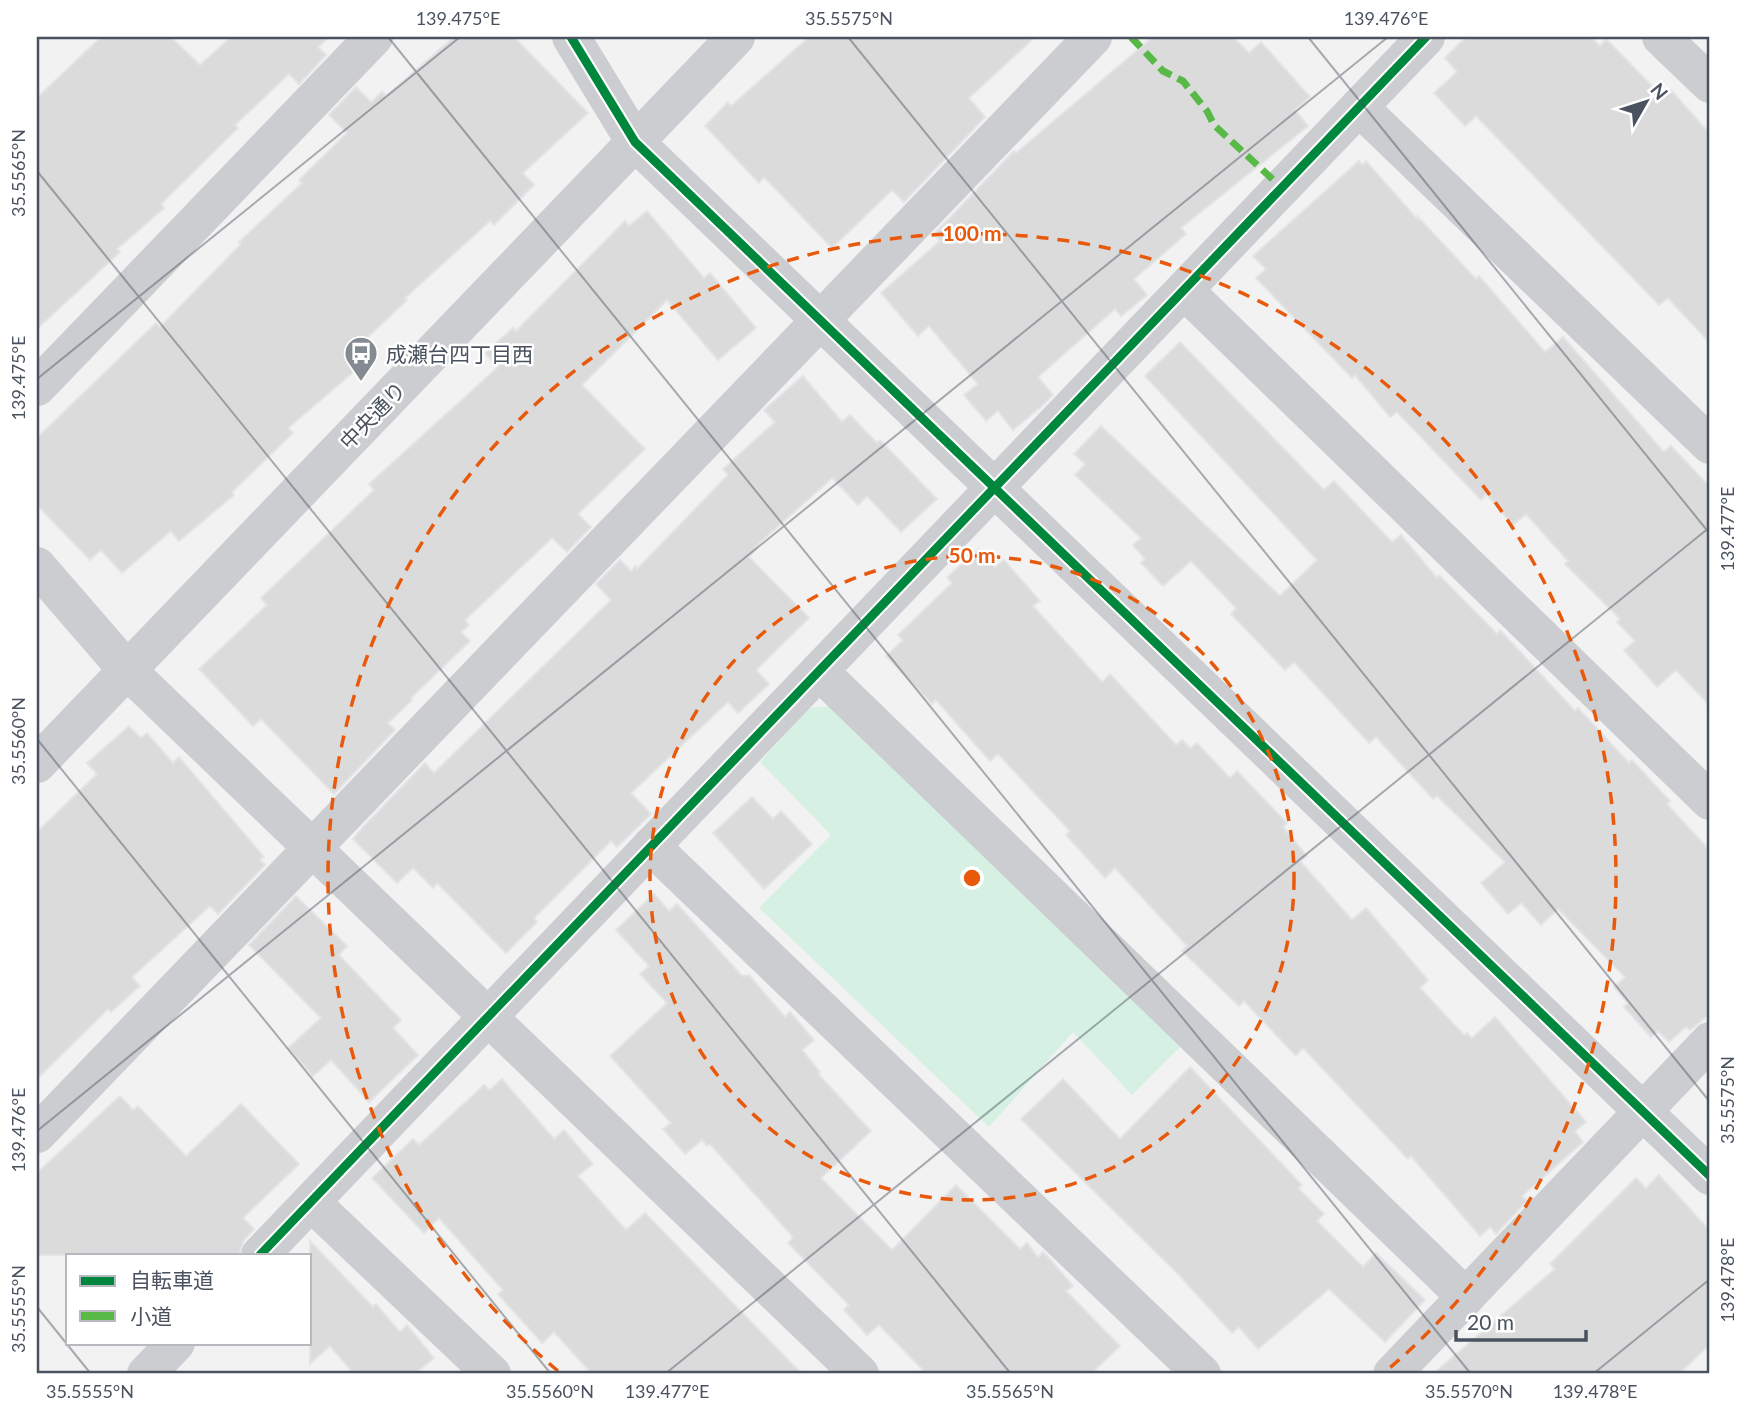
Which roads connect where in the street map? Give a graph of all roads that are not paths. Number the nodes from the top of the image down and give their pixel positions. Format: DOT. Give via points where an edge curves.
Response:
graph roads {
  1 [pos="374,37"];
  2 [pos="571,37"];
  3 [pos="736,37"];
  4 [pos="1093,37"];
  5 [pos="1426,37"];
  6 [pos="1661,37"];
  7 [pos="1710,84"];
  8 [pos="1359,107"];
  9 [pos="635,142"];
  10 [pos="1184,290"];
  11 [pos="820,320"];
  12 [pos="37,387"];
  13 [pos="1710,445"];
  14 [pos="995,488"];
  15 [pos="37,566"];
  16 [pos="127,670"];
  17 [pos="819,671"];
  18 [pos="37,764"];
  19 [pos="1710,802"];
  20 [pos="651,846"];
  21 [pos="312,848"];
  22 [pos="488,1017"];
  23 [pos="1710,1041"];
  24 [pos="1643,1111"];
  25 [pos="37,1134"];
  26 [pos="1710,1175"];
  27 [pos="311,1202"];
  28 [pos="261,1254"];
  29 [pos="1466,1297"];
  30 [pos="175,1344"];
  31 [pos="146,1374"];
  32 [pos="492,1374"];
  33 [pos="860,1374"];
  34 [pos="1202,1374"];
  35 [pos="1392,1374"];
  1 -- 12 [label="street"];
  2 -- 9 [label="street"];
  3 -- 9 [label="street, 中央通り"];
  4 -- 11 [label="street"];
  5 -- 8 [label="street"];
  6 -- 7 [label="street"];
  8 -- 10 [label="street"];
  8 -- 13 [label="street"];
  9 -- 11 [label="street"];
  9 -- 16 [label="street, 中央通り"];
  10 -- 14 [label="street"];
  10 -- 19 [label="street"];
  11 -- 14 [label="street"];
  11 -- 21 [label="street"];
  14 -- 17 [label="street"];
  14 -- 24 [label="street"];
  15 -- 16 [label="street"];
  16 -- 18 [label="street, 中央通り"];
  16 -- 21 [label="street"];
  17 -- 20 [label="street"];
  17 -- 29 [label="street"];
  20 -- 22 [label="street"];
  20 -- 34 [label="street"];
  21 -- 22 [label="street"];
  21 -- 25 [label="street"];
  22 -- 27 [label="street"];
  22 -- 33 [label="street"];
  23 -- 24 [label="street"];
  24 -- 26 [label="street"];
  24 -- 29 [label="street"];
  27 -- 28 [label="street"];
  27 -- 32 [label="street"];
  29 -- 35 [label="street"];
  30 -- 31 [label="street"];
}
